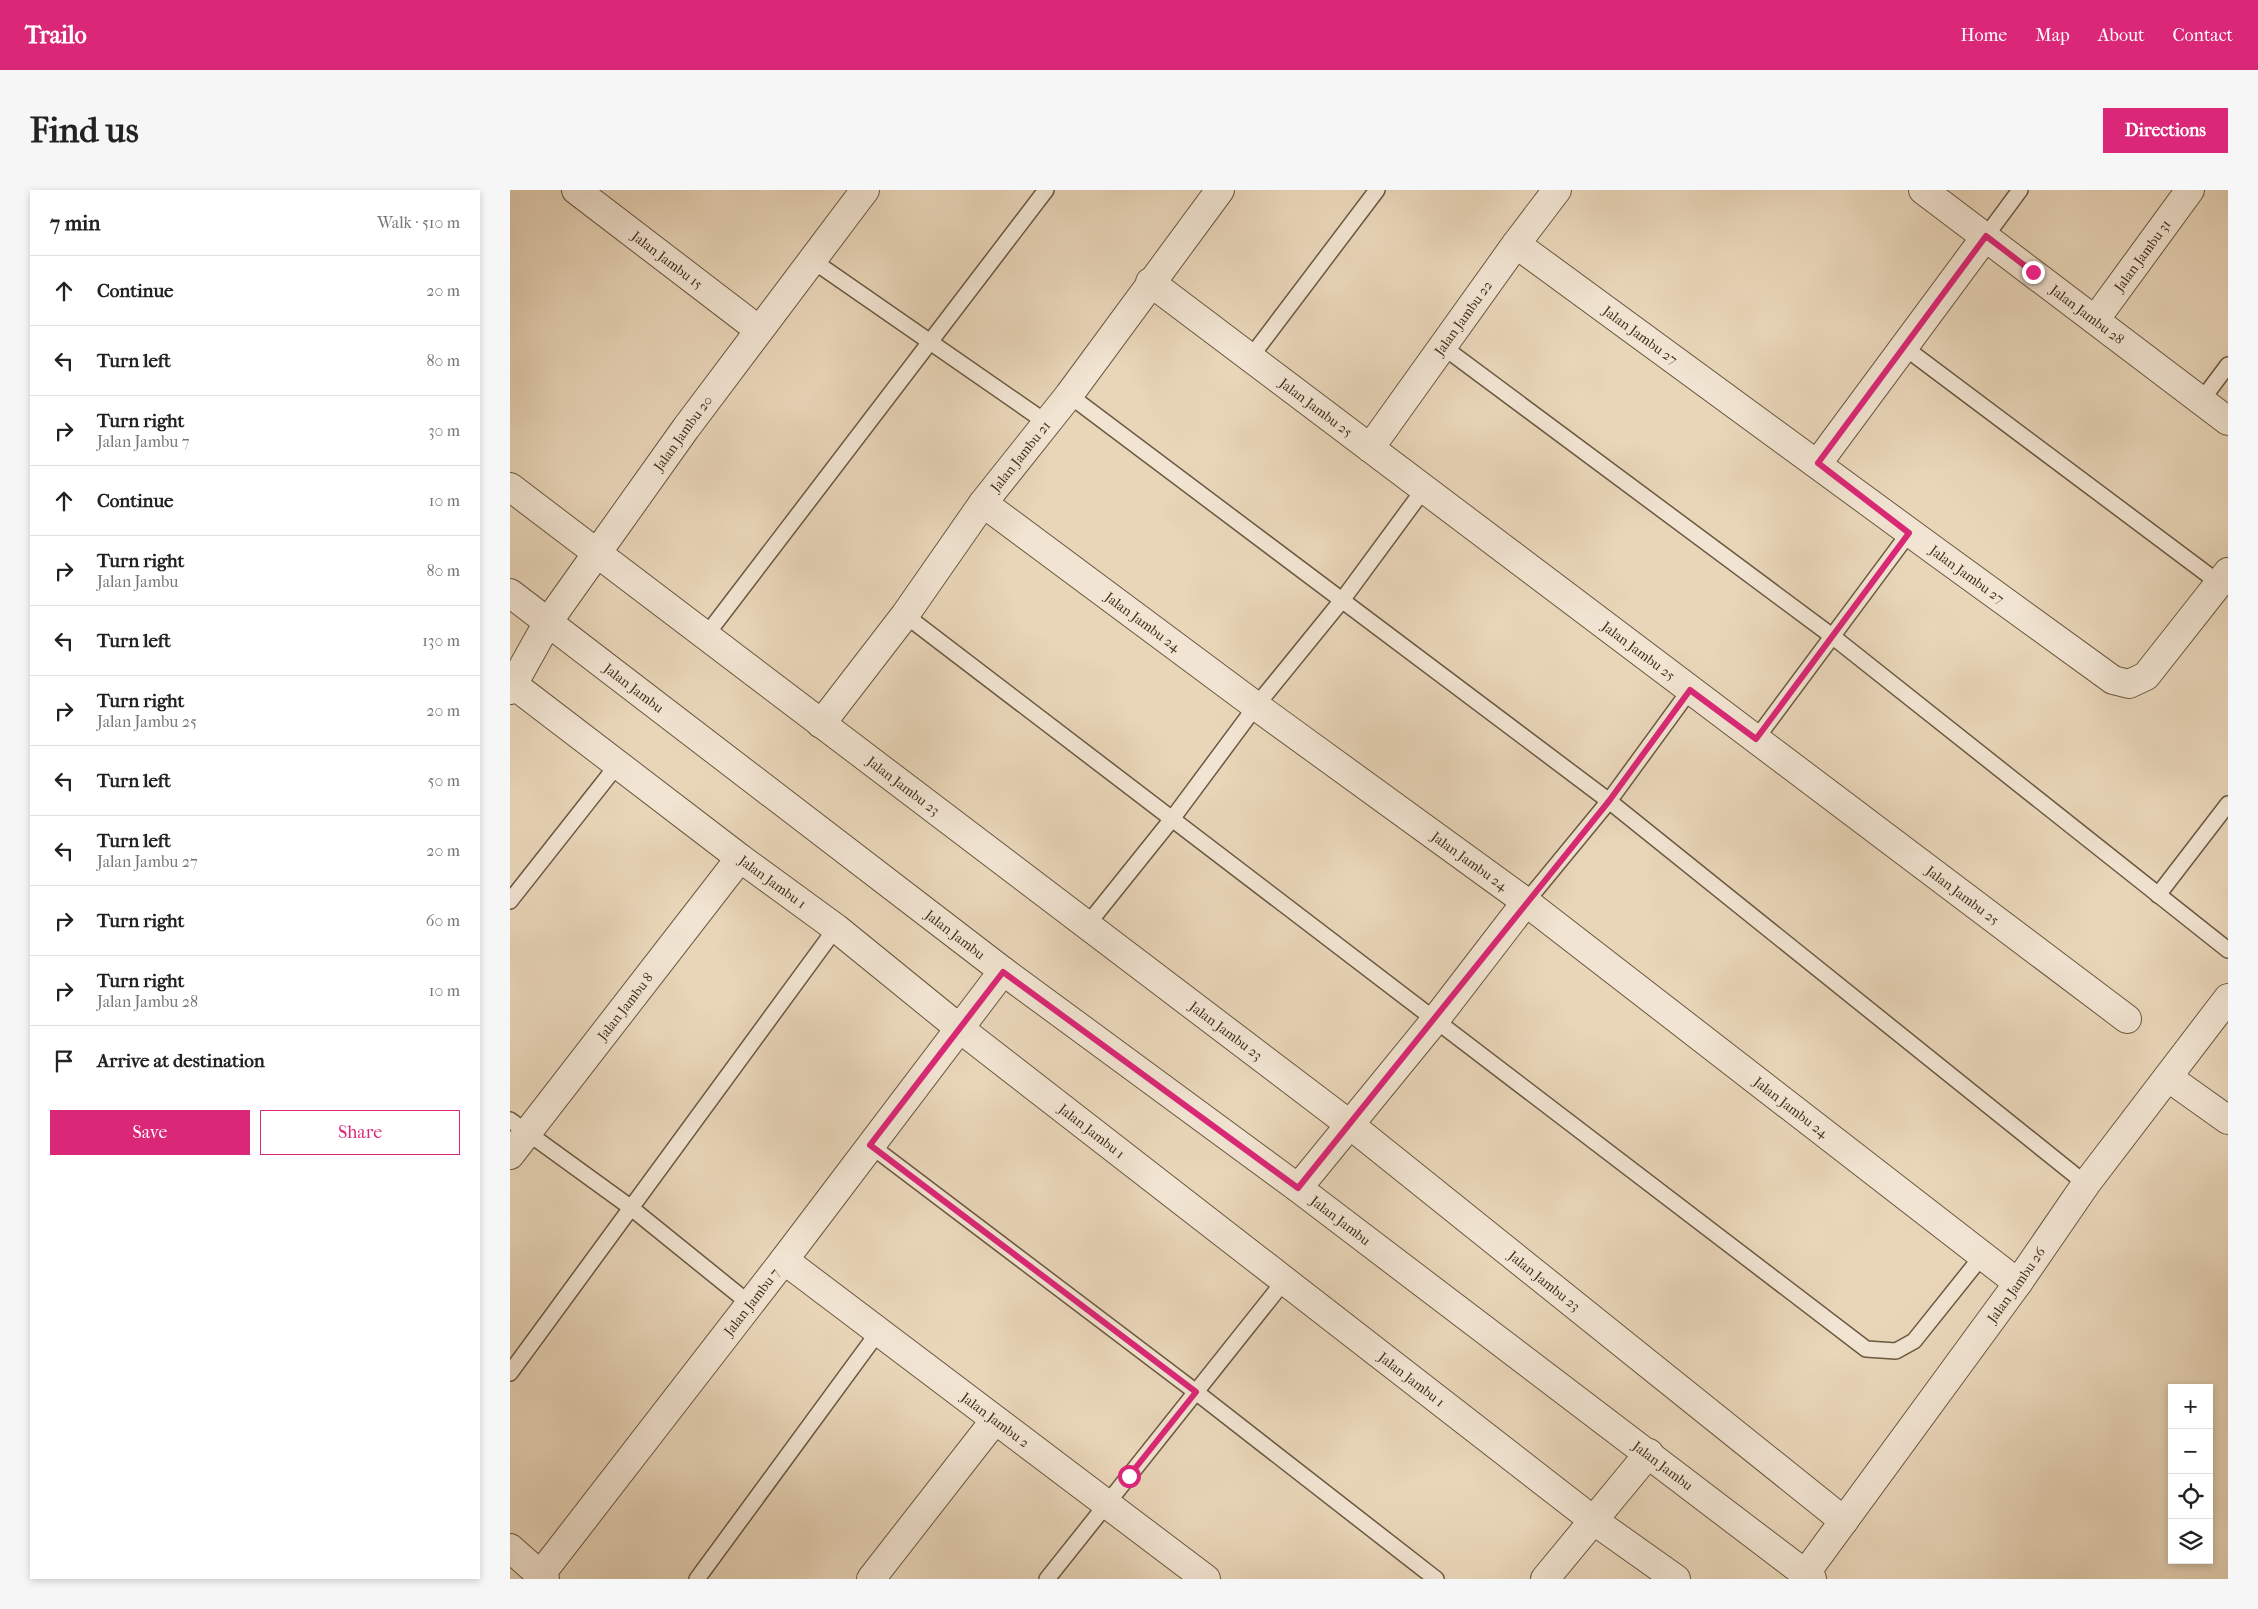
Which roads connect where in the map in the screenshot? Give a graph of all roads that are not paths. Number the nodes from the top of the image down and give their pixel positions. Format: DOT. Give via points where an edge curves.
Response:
graph roads {
  1 [pos="576,190"];
  2 [pos="865,190"];
  3 [pos="1046,190"];
  4 [pos="1220,190"];
  5 [pos="1377,190"];
  6 [pos="1557,190"];
  7 [pos="1923,190"];
  8 [pos="2020,190"];
  9 [pos="2190,190"];
  10 [pos="1986,236"];
  11 [pos="1516,244"];
  12 [pos="812,260"];
  13 [pos="1150,282"];
  14 [pos="2095,320"];
  15 [pos="759,330"];
  16 [pos="930,343"];
  17 [pos="1442,346"];
  18 [pos="1904,347"];
  19 [pos="1250,358"];
  20 [pos="2228,365"];
  21 [pos="1068,395"];
  22 [pos="2201,401"];
  23 [pos="2228,421"];
  24 [pos="1047,423"];
  25 [pos="1370,448"];
  26 [pos="1818,463"];
  27 [pos="510,486"];
  28 [pos="1424,489"];
  29 [pos="983,503"];
  30 [pos="1909,533"];
  31 [pos="596,553"];
  32 [pos="2223,578"];
  33 [pos="510,593"];
  34 [pos="1343,599"];
  35 [pos="904,615"];
  36 [pos="548,622"];
  37 [pos="707,634"];
  38 [pos="1832,636"];
  39 [pos="511,686"];
  40 [pos="1690,690"];
  41 [pos="1256,706"];
  42 [pos="821,724"];
  43 [pos="1756,739"];
  44 [pos="618,764"];
  45 [pos="1609,801"];
  46 [pos="2228,804"];
  47 [pos="1172,819"];
  48 [pos="740,858"];
  49 [pos="2158,895"];
  50 [pos="510,901"];
  51 [pos="1526,902"];
  52 [pos="1087,925"];
  53 [pos="836,928"];
  54 [pos="2228,950"];
  55 [pos="1003,972"];
  56 [pos="2228,998"];
  57 [pos="1436,1019"];
  58 [pos="2127,1019"];
  59 [pos="959,1028"];
  60 [pos="2168,1078"];
  61 [pos="2228,1120"];
  62 [pos="1349,1124"];
  63 [pos="518,1127"];
  64 [pos="870,1145"];
  65 [pos="510,1155"];
  66 [pos="2086,1184"];
  67 [pos="1298,1188"];
  68 [pos="630,1207"];
  69 [pos="1982,1256"];
  70 [pos="784,1260"];
  71 [pos="1285,1280"];
  72 [pos="2018,1283"];
  73 [pos="750,1304"];
  74 [pos="879,1331"];
  75 [pos="510,1373"];
  76 [pos="1196,1392"];
  77 [pos="996,1420"];
  78 [pos="1649,1453"];
  79 [pos="1106,1504"];
  80 [pos="1593,1520"];
  81 [pos="1844,1521"];
  82 [pos="510,1548"];
  83 [pos="543,1576"];
  84 [pos="1809,1576"];
  85 [pos="697,1579"];
  86 [pos="871,1579"];
  87 [pos="1047,1579"];
  88 [pos="1206,1579"];
  89 [pos="1436,1579"];
  90 [pos="1545,1579"];
  91 [pos="1676,1579"];
  1 -- 15 [label="street, Jalan Jambu 15"];
  2 -- 12 [label="street, Jalan Jambu 20"];
  3 -- 16 [label="lane"];
  4 -- 13 [label="street, Jalan Jambu 21"];
  5 -- 19 [label="lane"];
  6 -- 11 [label="street, Jalan Jambu 22"];
  7 -- 10 [label="street, Jalan Jambu 28"];
  8 -- 10 [label="lane"];
  9 -- 14 [label="street, Jalan Jambu 31"];
  10 -- 14 [label="street, Jalan Jambu 28"];
  10 -- 18 [label="street"];
  11 -- 17 [label="street, Jalan Jambu 22"];
  11 -- 26 [label="street, Jalan Jambu 27"];
  12 -- 15 [label="street, Jalan Jambu 20"];
  12 -- 16 [label="lane"];
  13 -- 19 [label="street, Jalan Jambu 25"];
  13 -- 21 [label="street, Jalan Jambu 21"];
  14 -- 22 [label="street, Jalan Jambu 28"];
  15 -- 31 [label="street, Jalan Jambu 20"];
  16 -- 24 [label="lane"];
  16 -- 37 [label="lane"];
  17 -- 25 [label="street, Jalan Jambu 22"];
  17 -- 38 [label="lane"];
  18 -- 26 [label="street"];
  18 -- 32 [label="lane"];
  19 -- 25 [label="street, Jalan Jambu 25"];
  20 -- 22 [label="lane"];
  21 -- 24 [label="street, Jalan Jambu 21"];
  21 -- 34 [label="lane"];
  22 -- 23 [label="street, Jalan Jambu 28"];
  24 -- 29 [label="street, Jalan Jambu 21"];
  25 -- 28 [label="street, Jalan Jambu 25"];
  26 -- 30 [label="street, Jalan Jambu 27"];
  27 -- 31 [label="street, Jalan Jambu 23"];
  28 -- 34 [label="lane"];
  28 -- 40 [label="street, Jalan Jambu 25"];
  29 -- 35 [label="street, Jalan Jambu 21"];
  29 -- 41 [label="street, Jalan Jambu 24"];
  30 -- 32 [label="street, Jalan Jambu 27" via="2113,680 2129,684 2146,676"];
  30 -- 38 [label="lane"];
  31 -- 36 [label="street, Jalan Jambu 20"];
  31 -- 37 [label="street, Jalan Jambu 23"];
  33 -- 36 [label="street, Jalan Jambu"];
  34 -- 41 [label="lane"];
  34 -- 45 [label="lane"];
  35 -- 42 [label="street, Jalan Jambu 21"];
  35 -- 47 [label="lane"];
  36 -- 39 [label="street, Jalan Jambu 20"];
  36 -- 55 [label="street, Jalan Jambu"];
  37 -- 42 [label="street, Jalan Jambu 23"];
  38 -- 43 [label="lane"];
  38 -- 49 [label="lane"];
  39 -- 44 [label="street, Jalan Jambu 1"];
  40 -- 43 [label="street, Jalan Jambu 25"];
  40 -- 45 [label="lane"];
  41 -- 47 [label="lane"];
  41 -- 51 [label="street, Jalan Jambu 24"];
  42 -- 52 [label="street, Jalan Jambu 23"];
  43 -- 58 [label="street, Jalan Jambu 25"];
  44 -- 48 [label="street, Jalan Jambu 1"];
  44 -- 50 [label="lane"];
  45 -- 51 [label="lane"];
  45 -- 66 [label="lane"];
  46 -- 49 [label="lane"];
  47 -- 52 [label="lane"];
  47 -- 57 [label="lane"];
  48 -- 53 [label="street, Jalan Jambu 1"];
  48 -- 63 [label="street, Jalan Jambu 8"];
  49 -- 54 [label="lane"];
  51 -- 57 [label="street"];
  51 -- 69 [label="street, Jalan Jambu 24"];
  52 -- 62 [label="street, Jalan Jambu 23"];
  53 -- 59 [label="street, Jalan Jambu 1"];
  53 -- 68 [label="lane"];
  55 -- 59 [label="street, Jalan Jambu 7"];
  55 -- 67 [label="street, Jalan Jambu"];
  56 -- 60 [label="street, Jalan Jambu 26"];
  57 -- 62 [label="street"];
  57 -- 69 [label="lane" via="1866,1348 1896,1351 1914,1341"];
  59 -- 64 [label="street, Jalan Jambu 7"];
  59 -- 71 [label="street, Jalan Jambu 1"];
  60 -- 61 [label="street"];
  60 -- 66 [label="street, Jalan Jambu 26"];
  62 -- 67 [label="street"];
  62 -- 81 [label="street, Jalan Jambu 23"];
  63 -- 65 [label="street, Jalan Jambu 8"];
  63 -- 68 [label="lane"];
  64 -- 70 [label="street, Jalan Jambu 7"];
  64 -- 76 [label="lane"];
  66 -- 72 [label="street, Jalan Jambu 26"];
  67 -- 78 [label="street, Jalan Jambu"];
  68 -- 73 [label="lane"];
  68 -- 75 [label="lane"];
  69 -- 72 [label="street, Jalan Jambu 24"];
  70 -- 73 [label="street, Jalan Jambu 7"];
  70 -- 74 [label="street, Jalan Jambu 2"];
  71 -- 76 [label="lane"];
  71 -- 80 [label="street, Jalan Jambu 1"];
  72 -- 81 [label="street, Jalan Jambu 26"];
  73 -- 83 [label="street, Jalan Jambu 7"];
  74 -- 77 [label="street, Jalan Jambu 2"];
  74 -- 85 [label="lane"];
  76 -- 79 [label="lane"];
  76 -- 89 [label="lane"];
  77 -- 79 [label="street, Jalan Jambu 2"];
  77 -- 86 [label="street"];
  78 -- 80 [label="street"];
  78 -- 84 [label="street, Jalan Jambu"];
  79 -- 87 [label="lane"];
  79 -- 88 [label="street, Jalan Jambu 2"];
  80 -- 90 [label="street"];
  80 -- 91 [label="street, Jalan Jambu 1"];
  81 -- 84 [label="street, Jalan Jambu 26"];
  82 -- 83 [label="street"];
}
